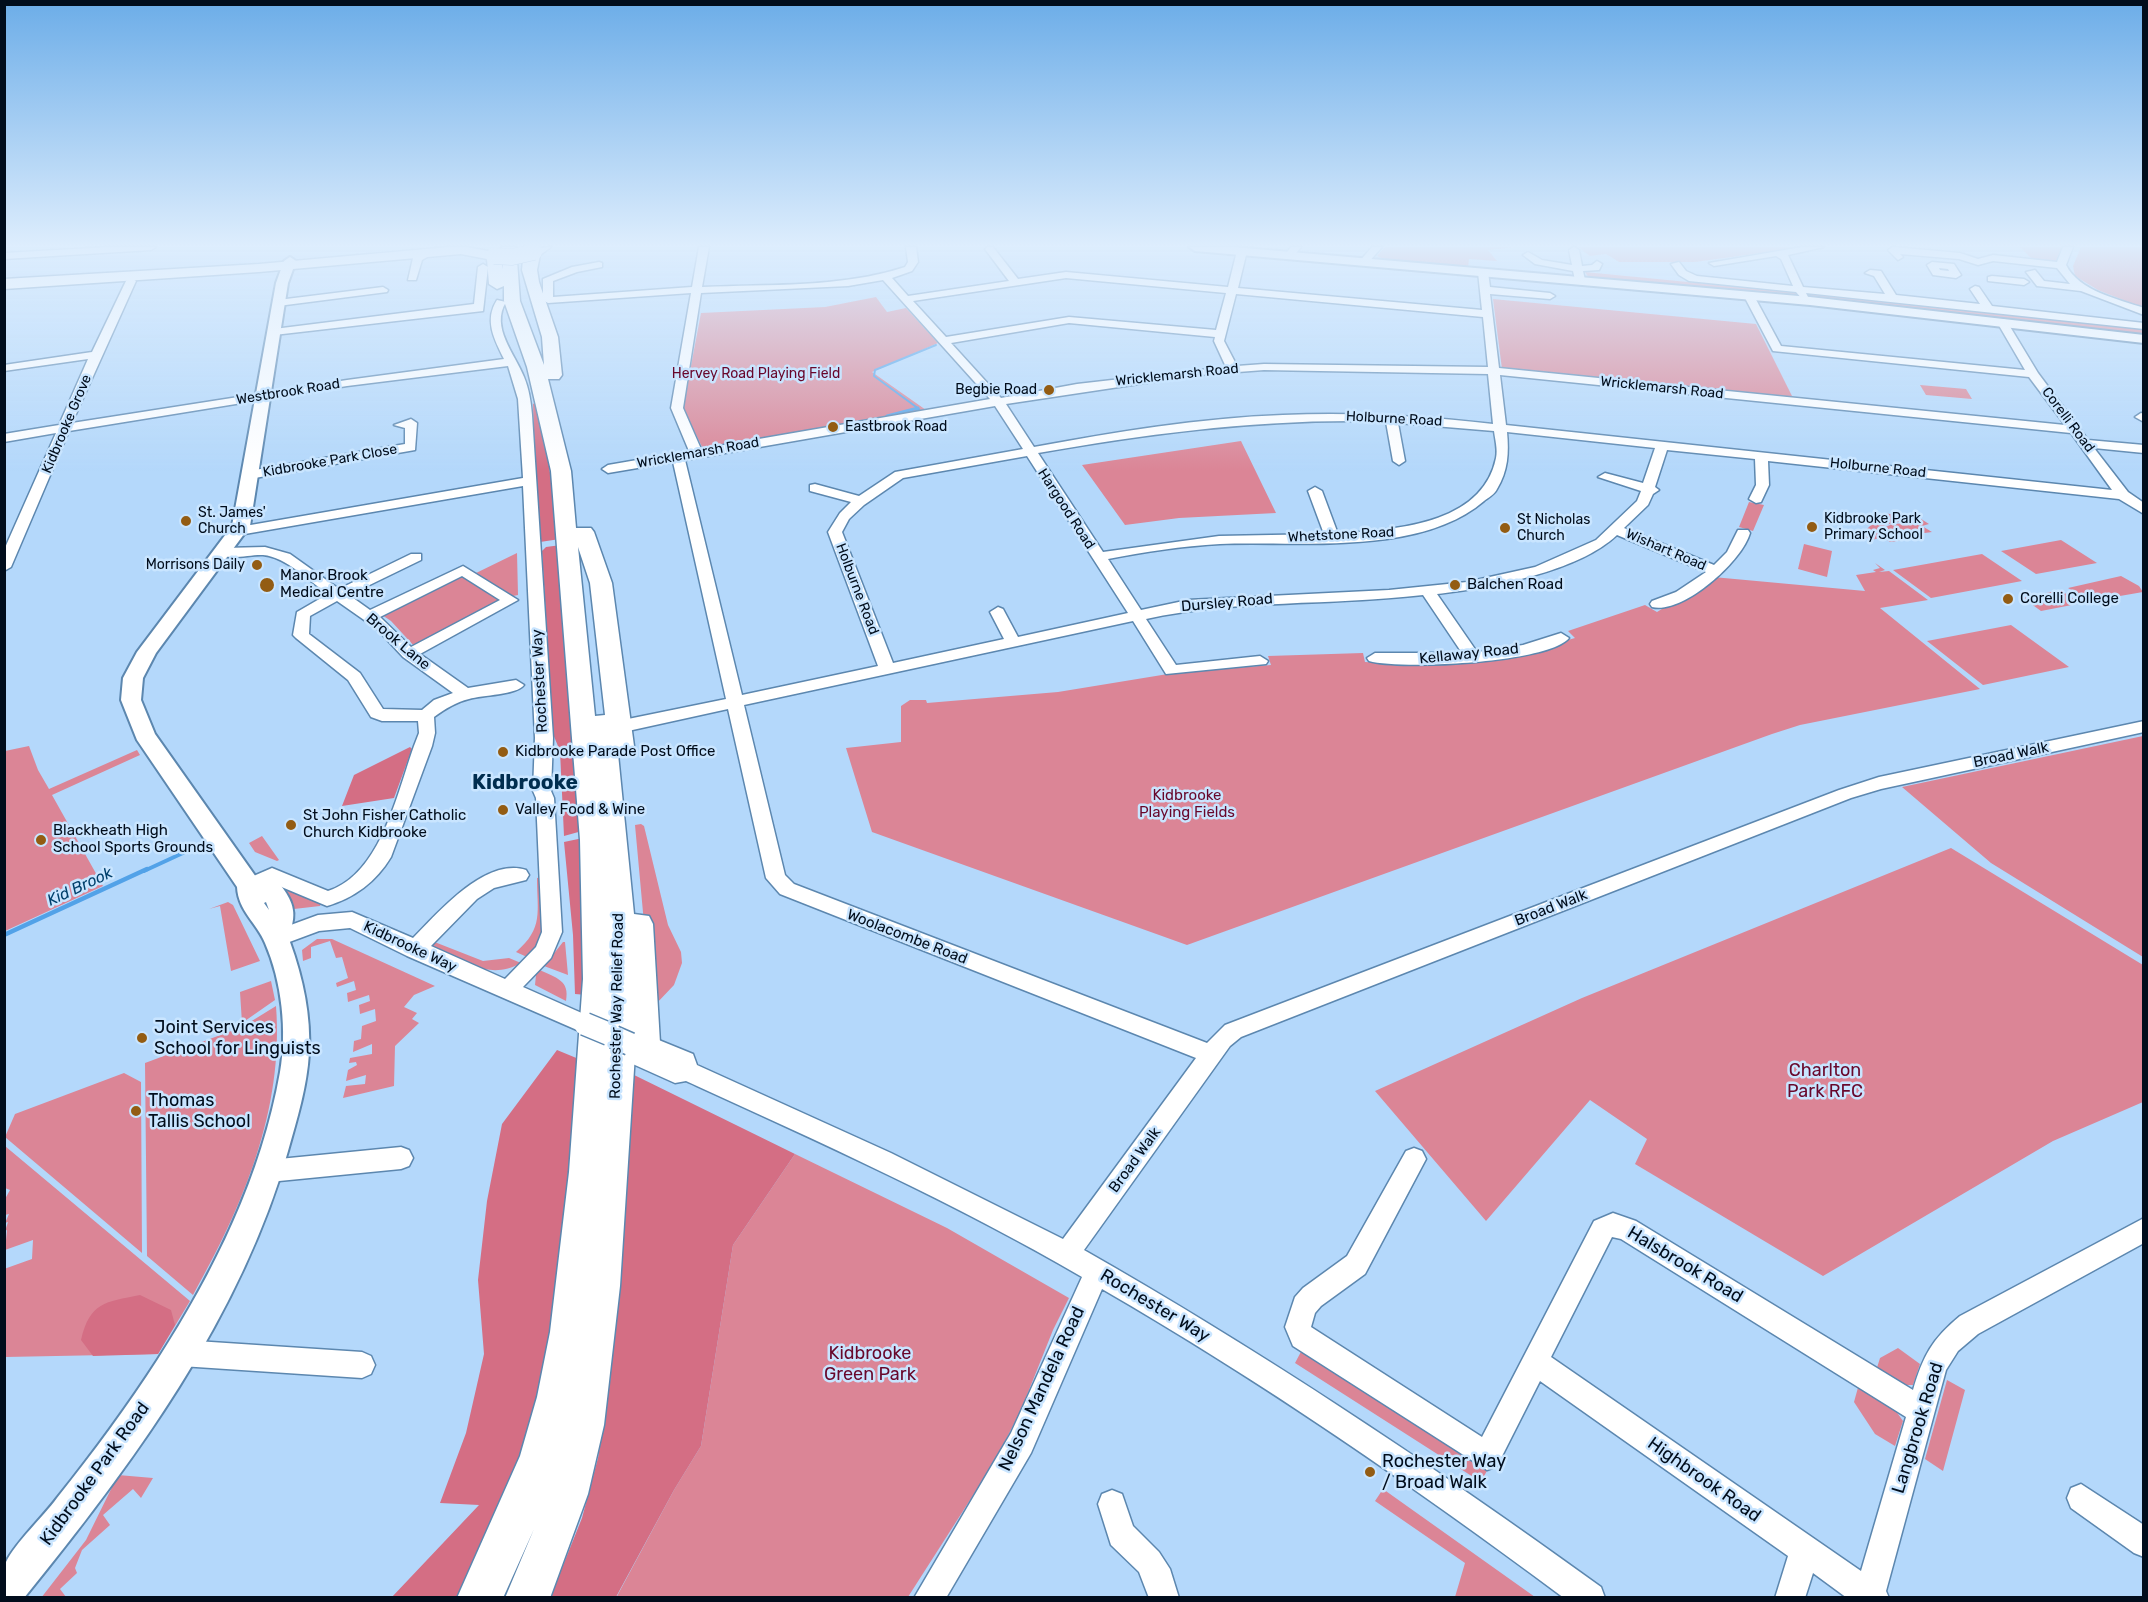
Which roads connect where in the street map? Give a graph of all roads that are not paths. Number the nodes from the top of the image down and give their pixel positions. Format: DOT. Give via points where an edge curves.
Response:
graph roads {
  1 [pos="112,322"];
  2 [pos="275,322"];
  3 [pos="361,322"];
  4 [pos="496,322"];
  5 [pos="511,322"];
  6 [pos="530,322"];
  7 [pos="545,322"];
  8 [pos="691,322"];
  9 [pos="927,322"];
  10 [pos="1059,322"];
  11 [pos="1088,322"];
  12 [pos="1223,322"];
  13 [pos="1489,322"];
  14 [pos="1763,322"];
  15 [pos="2010,322"];
  16 [pos="2041,322"];
  17 [pos="2086,322"];
  18 [pos="2144,326"];
  19 [pos="274,332"];
  20 [pos="1220,334"];
  21 [pos="2144,339"];
  22 [pos="944,341"];
  23 [pos="96,355"];
  24 [pos="510,362"];
  25 [pos="4,368"];
  26 [pos="1232,368"];
  27 [pos="1495,371"];
  28 [pos="2033,374"];
  29 [pos="545,376"];
  30 [pos="263,396"];
  31 [pos="998,401"];
  32 [pos="1391,418"];
  33 [pos="400,425"];
  34 [pos="1501,427"];
  35 [pos="66,428"];
  36 [pos="2075,430"];
  37 [pos="4,438"];
  38 [pos="2085,443"];
  39 [pos="1662,445"];
  40 [pos="2144,449"];
  41 [pos="1029,452"];
  42 [pos="697,454"];
  43 [pos="1761,456"];
  44 [pos="678,457"];
  45 [pos="1399,461"];
  46 [pos="608,469"];
  47 [pos="249,476"];
  48 [pos="1605,477"];
  49 [pos="530,481"];
  50 [pos="814,488"];
  51 [pos="1652,490"];
  52 [pos="1315,491"];
  53 [pos="2123,495"];
  54 [pos="1756,499"];
  55 [pos="863,501"];
  56 [pos="2144,510"];
  57 [pos="1617,530"];
  58 [pos="239,531"];
  59 [pos="584,532"];
  60 [pos="1743,533"];
  61 [pos="1332,537"];
  62 [pos="224,552"];
  63 [pos="416,557"];
  64 [pos="1097,557"];
  65 [pos="4,567"];
  66 [pos="1715,571"];
  67 [pos="1429,593"];
  68 [pos="337,594"];
  69 [pos="1657,604"];
  70 [pos="998,612"];
  71 [pos="1135,615"];
  72 [pos="368,617"];
  73 [pos="1562,638"];
  74 [pos="1014,641"];
  75 [pos="409,654"];
  76 [pos="1472,656"];
  77 [pos="1375,658"];
  78 [pos="1260,662"];
  79 [pos="887,669"];
  80 [pos="444,680"];
  81 [pos="516,685"];
  82 [pos="465,694"];
  83 [pos="735,702"];
  84 [pos="433,710"];
  85 [pos="628,725"];
  86 [pos="2144,726"];
  87 [pos="519,875"];
  88 [pos="251,895"];
  89 [pos="280,942"];
  90 [pos="414,950"];
  91 [pos="507,990"];
  92 [pos="637,1043"];
  93 [pos="1211,1054"];
  94 [pos="401,1158"];
  95 [pos="1414,1159"];
  96 [pos="269,1171"];
  97 [pos="2144,1230"];
  98 [pos="1066,1254"];
  99 [pos="1097,1272"];
  100 [pos="180,1353"];
  101 [pos="1534,1361"];
  102 [pos="362,1365"];
  103 [pos="1920,1410"];
  104 [pos="2080,1498"];
  105 [pos="1112,1504"];
  106 [pos="2144,1543"];
  107 [pos="1805,1550"];
  108 [pos="4,1593"];
  109 [pos="1872,1596"];
  110 [pos="1590,1597"];
  111 [pos="479,1598"];
  112 [pos="527,1598"];
  113 [pos="928,1598"];
  114 [pos="1164,1598"];
  115 [pos="1790,1598"];
  1 -- 23 [label="street, Kidbrooke Grove"];
  2 -- 19 [label="main road, Kidbrooke Park Road"];
  3 -- 19 [label="street"];
  4 -- 24 [label="street, Rochester Way"];
  5 -- 29 [label="highway" via="515,341"];
  6 -- 29 [label="highway, Rochester Way Relief Road"];
  7 -- 29 [label="highway" via="550,336"];
  8 -- 42 [label="street" via="676,408"];
  9 -- 22 [label="street"];
  10 -- 22 [label="street"];
  11 -- 20 [label="street"];
  12 -- 20 [label="street"];
  13 -- 27 [label="street, Whetstone Road"];
  14 -- 28 [label="street" via="1778,349"];
  15 -- 28 [label="street, Corelli Road"];
  16 -- 21 [label="main road"];
  17 -- 18 [label="street"];
  19 -- 30 [label="main road, Kidbrooke Park Road"];
  20 -- 26 [label="street" via="1221,348"];
  22 -- 31 [label="street"];
  23 -- 25 [label="street"];
  23 -- 35 [label="street, Kidbrooke Grove"];
  24 -- 30 [label="street, Westbrook Road"];
  24 -- 49 [label="street, Rochester Way" via="524,392"];
  26 -- 27 [label="street, Wricklemarsh Road" via="1344,366"];
  26 -- 31 [label="street, Wricklemarsh Road"];
  27 -- 34 [label="street, Whetstone Road"];
  27 -- 36 [label="street, Wricklemarsh Road"];
  28 -- 36 [label="street, Corelli Road"];
  29 -- 59 [label="highway, Rochester Way Relief Road" via="572,443"];
  29 -- 111 [label="highway, Rochester Way Relief Road" via="561,471 594,840 599,979 587,1172 570,1332 541,1456"];
  30 -- 35 [label="street, Westbrook Road"];
  30 -- 47 [label="main road, Kidbrooke Park Road"];
  31 -- 41 [label="street, Hargood Road"];
  31 -- 42 [label="street, Wricklemarsh Road"];
  32 -- 34 [label="street, Holburne Road"];
  32 -- 41 [label="street, Holburne Road" via="1306,417 1227,422 1154,430"];
  32 -- 45 [label="street"];
  33 -- 47 [label="street, Kidbrooke Park Close" via="411,423 411,447"];
  34 -- 39 [label="street, Holburne Road"];
  34 -- 61 [label="street, Whetstone Road" via="1503,457 1499,476 1485,496 1467,509 1408,530"];
  35 -- 37 [label="street, Westbrook Road"];
  35 -- 65 [label="street, Kidbrooke Grove"];
  36 -- 38 [label="street, Corelli Road"];
  38 -- 40 [label="street"];
  38 -- 53 [label="street, Corelli Road"];
  39 -- 43 [label="street, Holburne Road"];
  39 -- 51 [label="street, Dursley Road" via="1660,468"];
  41 -- 55 [label="street, Holburne Road" via="900,475"];
  41 -- 64 [label="street, Hargood Road"];
  42 -- 44 [label="street, Wricklemarsh Road"];
  43 -- 53 [label="street, Holburne Road"];
  43 -- 54 [label="street" via="1763,484"];
  44 -- 46 [label="street, Wricklemarsh Road"];
  44 -- 83 [label="street, Woolacombe Road"];
  47 -- 58 [label="main road, Kidbrooke Park Road"];
  48 -- 51 [label="street"];
  49 -- 58 [label="street"];
  49 -- 91 [label="street, Rochester Way" via="544,738 542,791 552,932 544,951"];
  50 -- 55 [label="street"];
  51 -- 57 [label="street, Dursley Road"];
  52 -- 61 [label="street"];
  53 -- 56 [label="street, Corelli Road"];
  55 -- 79 [label="street, Holburne Road" via="841,520 835,532"];
  57 -- 66 [label="street, Wishart Road"];
  57 -- 67 [label="street, Dursley Road" via="1580,552 1534,571"];
  58 -- 62 [label="main road, Kidbrooke Park Road"];
  59 -- 92 [label="highway" via="601,583 630,820"];
  59 -- 112 [label="highway, Rochester Way Relief Road" via="619,901 621,976 613,1168 583,1423 557,1526"];
  60 -- 66 [label="street" via="1736,551"];
  61 -- 64 [label="street, Whetstone Road" via="1194,542"];
  62 -- 68 [label="street, Brook Lane" via="277,553"];
  62 -- 88 [label="main road, Kidbrooke Park Road" via="139,664 133,678 132,700 145,735"];
  63 -- 68 [label="street"];
  64 -- 71 [label="street, Hargood Road"];
  66 -- 69 [label="street" via="1678,597"];
  67 -- 71 [label="street, Dursley Road" via="1238,600"];
  67 -- 76 [label="street"];
  68 -- 72 [label="street, Brook Lane"];
  68 -- 84 [label="street" via="304,612 301,635 354,677 377,713 390,717"];
  70 -- 74 [label="street"];
  71 -- 74 [label="street, Dursley Road"];
  71 -- 78 [label="street" via="1172,670"];
  72 -- 75 [label="street, Brook Lane"];
  72 -- 75 [label="street" via="463,570 511,600"];
  73 -- 76 [label="street, Kellaway Road" via="1533,647"];
  74 -- 79 [label="street, Dursley Road"];
  75 -- 80 [label="street, Brook Lane"];
  76 -- 77 [label="street, Kellaway Road"];
  79 -- 83 [label="street, Dursley Road"];
  80 -- 82 [label="street, Brook Lane"];
  80 -- 84 [label="street, Brook Lane"];
  81 -- 82 [label="street"];
  82 -- 84 [label="street"];
  83 -- 85 [label="street"];
  83 -- 93 [label="street, Woolacombe Road" via="772,866 776,878 787,889"];
  84 -- 88 [label="street, Brook Lane" via="381,859 335,898 321,898 272,875"];
  86 -- 93 [label="street, Broad Walk" via="1845,794 1246,1026 1222,1039"];
  87 -- 90 [label="street" via="488,882 470,894"];
  88 -- 89 [label="main road, Kidbrooke Park Road" via="261,892"];
  88 -- 89 [label="main road" via="250,915 266,951"];
  89 -- 90 [label="street, Kidbrooke Way" via="318,923 343,919"];
  89 -- 96 [label="main road, Kidbrooke Park Road" via="294,1011 296,1045 291,1086"];
  90 -- 91 [label="street, Kidbrooke Way"];
  91 -- 92 [label="street, Rochester Way, bridge"];
  92 -- 98 [label="street, Rochester Way" via="634,1054 644,1059 675,1073 687,1071 932,1184"];
  93 -- 98 [label="street, Broad Walk"];
  94 -- 96 [label="street"];
  95 -- 101 [label="street, Halsbrook Road" via="1356,1265 1304,1306 1298,1327 1302,1337 1487,1456"];
  96 -- 100 [label="main road, Kidbrooke Park Road" via="250,1223"];
  97 -- 103 [label="street, Langbrook Road" via="1969,1325 1949,1342 1934,1364"];
  98 -- 99 [label="street, Rochester Way"];
  99 -- 110 [label="street, Rochester Way" via="1245,1360 1385,1451"];
  99 -- 113 [label="street, Nelson Mandela Road" via="1022,1443"];
  100 -- 102 [label="street"];
  100 -- 108 [label="main road, Kidbrooke Park Road" via="96,1476"];
  101 -- 103 [label="street, Halsbrook Road" via="1603,1229 1612,1225 1636,1234"];
  101 -- 107 [label="street, Highbrook Road"];
  103 -- 109 [label="street, Langbrook Road"];
  104 -- 106 [label="street"];
  105 -- 114 [label="street" via="1121,1535 1149,1562"];
  107 -- 109 [label="street, Highbrook Road"];
  107 -- 115 [label="street"];
}
